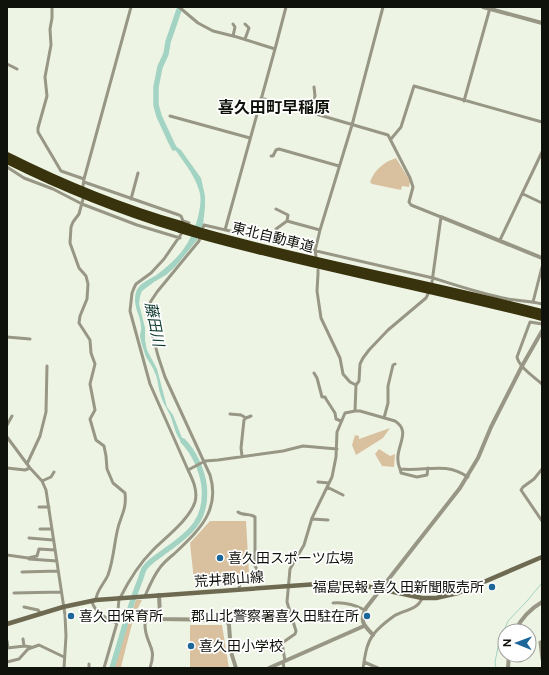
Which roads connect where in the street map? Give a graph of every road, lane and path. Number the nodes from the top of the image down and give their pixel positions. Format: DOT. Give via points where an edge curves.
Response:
graph roads {
  1 [pos="52,7"];
  2 [pos="131,7"];
  3 [pos="179,7"];
  4 [pos="286,7"];
  5 [pos="383,7"];
  6 [pos="482,7"];
  7 [pos="490,8"];
  8 [pos="542,23"];
  9 [pos="233,24"];
  10 [pos="245,24"];
  11 [pos="233,36"];
  12 [pos="245,39"];
  13 [pos="275,49"];
  14 [pos="7,64"];
  15 [pos="17,69"];
  16 [pos="314,87"];
  17 [pos="261,98"];
  18 [pos="464,101"];
  19 [pos="310,113"];
  20 [pos="170,116"];
  21 [pos="542,122"];
  22 [pos="352,125"];
  23 [pos="250,138"];
  24 [pos="391,139"];
  25 [pos="542,152"];
  26 [pos="7,155"];
  27 [pos="271,156"];
  28 [pos="7,161"];
  29 [pos="339,166"];
  30 [pos="7,167"];
  31 [pos="138,173"];
  32 [pos="84,182"];
  33 [pos="523,194"];
  34 [pos="131,199"];
  35 [pos="83,200"];
  36 [pos="542,203"];
  37 [pos="82,204"];
  38 [pos="276,209"];
  39 [pos="441,217"];
  40 [pos="287,221"];
  41 [pos="180,227"];
  42 [pos="276,229"];
  43 [pos="225,230"];
  44 [pos="320,230"];
  45 [pos="205,234"];
  46 [pos="180,238"];
  47 [pos="500,240"];
  48 [pos="315,251"];
  49 [pos="316,256"];
  50 [pos="542,258"];
  51 [pos="542,267"];
  52 [pos="318,270"];
  53 [pos="432,280"];
  54 [pos="428,294"];
  55 [pos="533,302"];
  56 [pos="542,304"];
  57 [pos="542,312"];
  58 [pos="542,318"];
  59 [pos="542,324"];
  60 [pos="542,331"];
  61 [pos="7,337"];
  62 [pos="30,339"];
  63 [pos="395,364"];
  64 [pos="47,366"];
  65 [pos="522,366"];
  66 [pos="314,374"];
  67 [pos="542,384"];
  68 [pos="356,385"];
  69 [pos="356,410"];
  70 [pos="230,414"];
  71 [pos="12,416"];
  72 [pos="251,416"];
  73 [pos="246,418"];
  74 [pos="384,418"];
  75 [pos="340,421"];
  76 [pos="7,425"];
  77 [pos="7,437"];
  78 [pos="337,449"];
  79 [pos="242,456"];
  80 [pos="203,462"];
  81 [pos="27,464"];
  82 [pos="7,468"];
  83 [pos="30,468"];
  84 [pos="428,468"];
  85 [pos="190,469"];
  86 [pos="400,469"];
  87 [pos="542,469"];
  88 [pos="54,472"];
  89 [pos="468,477"];
  90 [pos="42,481"];
  91 [pos="318,482"];
  92 [pos="329,482"];
  93 [pos="327,487"];
  94 [pos="344,495"];
  95 [pos="39,507"];
  96 [pos="49,507"];
  97 [pos="238,512"];
  98 [pos="312,519"];
  99 [pos="328,520"];
  100 [pos="542,521"];
  101 [pos="40,529"];
  102 [pos="52,529"];
  103 [pos="29,538"];
  104 [pos="53,540"];
  105 [pos="55,550"];
  106 [pos="7,555"];
  107 [pos="542,557"];
  108 [pos="27,559"];
  109 [pos="250,560"];
  110 [pos="57,561"];
  111 [pos="255,561"];
  112 [pos="58,571"];
  113 [pos="22,572"];
  114 [pos="288,586"];
  115 [pos="239,589"];
  116 [pos="382,589"];
  117 [pos="61,592"];
  118 [pos="14,594"];
  119 [pos="159,595"];
  120 [pos="144,596"];
  121 [pos="121,598"];
  122 [pos="422,598"];
  123 [pos="94,601"];
  124 [pos="542,602"];
  125 [pos="333,603"];
  126 [pos="24,607"];
  127 [pos="63,608"];
  128 [pos="365,610"];
  129 [pos="41,614"];
  130 [pos="161,619"];
  131 [pos="117,623"];
  132 [pos="519,623"];
  133 [pos="7,624"];
  134 [pos="364,626"];
  135 [pos="373,635"];
  136 [pos="23,639"];
  137 [pos="7,642"];
  138 [pos="542,642"];
  139 [pos="24,646"];
  140 [pos="31,647"];
  141 [pos="8,648"];
  142 [pos="64,657"];
  143 [pos="542,658"];
  144 [pos="284,661"];
  145 [pos="7,662"];
  146 [pos="364,662"];
  147 [pos="64,668"];
  148 [pos="104,668"];
  149 [pos="150,668"];
  150 [pos="236,668"];
  151 [pos="269,668"];
  152 [pos="284,668"];
  153 [pos="363,668"];
  154 [pos="378,668"];
  1 -- 32 [label="street" via="51,45 45,77 47,96 38,132 61,171"];
  2 -- 32 [label="street"];
  3 -- 11 [label="street" via="204,27"];
  4 -- 13 [label="street"];
  5 -- 22 [label="street"];
  6 -- 7 [label="street"];
  7 -- 8 [label="street"];
  7 -- 18 [label="street"];
  9 -- 11 [label="street"];
  10 -- 12 [label="street" via="249,28"];
  11 -- 12 [label="street"];
  12 -- 13 [label="street"];
  13 -- 17 [label="street"];
  14 -- 15 [label="street"];
  16 -- 19 [label="street" via="315,96"];
  17 -- 19 [label="street"];
  17 -- 23 [label="street"];
  18 -- 21 [label="street"];
  18 -- 24 [label="street" via="414,86 401,127"];
  19 -- 22 [label="street"];
  20 -- 23 [label="street"];
  22 -- 24 [label="street" via="384,133"];
  22 -- 29 [label="street"];
  23 -- 43 [label="street"];
  24 -- 39 [label="street" via="413,187 409,202"];
  25 -- 33 [label="street"];
  26 -- 41 [label="highway, 東北自動車道" via="93,194"];
  27 -- 29 [label="street" via="279,150"];
  28 -- 41 [label="highway, 東北自動車道" via="92,199"];
  29 -- 44 [label="street"];
  30 -- 37 [label="street" via="24,178 53,188"];
  31 -- 34 [label="street"];
  32 -- 34 [label="street"];
  33 -- 36 [label="street"];
  33 -- 47 [label="street"];
  34 -- 46 [label="street" via="181,216 183,221 189,223"];
  35 -- 37 [label="street"];
  37 -- 46 [label="street"];
  37 -- 123 [label="street" via="71,227 70,242 88,284 87,299 79,323 90,340 95,364 90,384 95,408 90,419 96,440 104,446 108,472 114,485 125,493 125,511 117,531 108,574"];
  38 -- 40 [label="street" via="288,215"];
  39 -- 47 [label="street"];
  39 -- 53 [label="street"];
  40 -- 42 [label="street"];
  40 -- 44 [label="street"];
  41 -- 45 [label="highway, 東北自動車道, bridge"];
  43 -- 48 [label="street"];
  43 -- 80 [label="street" via="204,225 199,241 157,292 147,313 165,377"];
  44 -- 48 [label="street"];
  45 -- 57 [label="highway, 東北自動車道"];
  45 -- 58 [label="highway, 東北自動車道" via="319,266"];
  46 -- 85 [label="street" via="158,266 136,284 130,311 150,384"];
  47 -- 50 [label="street"];
  48 -- 49 [label="street"];
  48 -- 53 [label="street"];
  51 -- 55 [label="street"];
  52 -- 68 [label="street" via="317,291 321,318 340,358 343,374"];
  53 -- 55 [label="street" via="508,299"];
  54 -- 68 [label="street" via="369,350 360,364 359,381"];
  55 -- 56 [label="street"];
  59 -- 65 [label="street" via="530,322 517,357"];
  60 -- 65 [label="street"];
  61 -- 62 [label="street"];
  63 -- 74 [label="street" via="388,386 388,403"];
  64 -- 81 [label="street" via="46,412 40,436"];
  65 -- 67 [label="street"];
  65 -- 89 [label="street"];
  66 -- 75 [label="street" via="322,398 326,398 336,419"];
  68 -- 69 [label="street"];
  69 -- 74 [label="street"];
  69 -- 75 [label="street" via="345,413"];
  70 -- 73 [label="street"];
  71 -- 76 [label="street"];
  72 -- 73 [label="street"];
  73 -- 79 [label="street"];
  74 -- 86 [label="street" via="399,423 403,430 398,454"];
  75 -- 78 [label="street" via="336,434"];
  77 -- 81 [label="street"];
  78 -- 79 [label="street" via="303,446"];
  78 -- 92 [label="street" via="335,466"];
  79 -- 80 [label="street"];
  80 -- 85 [label="street"];
  80 -- 120 [label="street" via="212,484 210,511 198,531 160,567"];
  81 -- 83 [label="street"];
  82 -- 83 [label="street"];
  83 -- 90 [label="street"];
  84 -- 86 [label="street"];
  84 -- 86 [label="street" via="427,475 417,476 401,473"];
  84 -- 89 [label="street" via="458,471"];
  85 -- 121 [label="street" via="196,490 193,506 184,520 139,565"];
  87 -- 100 [label="street" via="521,490"];
  88 -- 90 [label="street" via="52,477"];
  89 -- 116 [label="street"];
  90 -- 96 [label="street"];
  91 -- 92 [label="street"];
  92 -- 93 [label="street"];
  93 -- 94 [label="street"];
  93 -- 98 [label="street"];
  95 -- 96 [label="street"];
  96 -- 102 [label="street"];
  97 -- 111 [label="street" via="253,515 255,518"];
  98 -- 99 [label="street"];
  98 -- 114 [label="street" via="304,545 290,569"];
  101 -- 102 [label="street"];
  102 -- 104 [label="street"];
  103 -- 104 [label="street"];
  104 -- 105 [label="street"];
  105 -- 106 [label="street" via="40,548 37,556 32,557"];
  105 -- 110 [label="street"];
  107 -- 122 [label="main road, 荒井郡山線" via="458,593"];
  108 -- 110 [label="street"];
  109 -- 111 [label="street"];
  110 -- 112 [label="street"];
  111 -- 115 [label="street" via="260,579 256,582 240,583"];
  112 -- 113 [label="street"];
  112 -- 117 [label="street"];
  114 -- 115 [label="main road, 荒井郡山線"];
  114 -- 116 [label="main road, 荒井郡山線" via="344,583"];
  114 -- 144 [label="street" via="287,602 296,631 282,643"];
  115 -- 119 [label="main road, 荒井郡山線"];
  116 -- 122 [label="main road, 荒井郡山線"];
  116 -- 128 [label="street"];
  117 -- 118 [label="street"];
  117 -- 127 [label="street"];
  119 -- 120 [label="main road, 荒井郡山線"];
  119 -- 130 [label="street"];
  120 -- 121 [label="main road, 荒井郡山線"];
  121 -- 123 [label="main road, 荒井郡山線"];
  121 -- 131 [label="street"];
  122 -- 135 [label="street" via="416,607 394,616"];
  123 -- 127 [label="main road, 荒井郡山線"];
  123 -- 131 [label="street" via="92,605 96,610"];
  124 -- 132 [label="street"];
  125 -- 128 [label="street" via="346,603"];
  126 -- 129 [label="street" via="38,610"];
  127 -- 129 [label="main road, 荒井郡山線"];
  127 -- 142 [label="street" via="66,636"];
  128 -- 134 [label="street"];
  129 -- 133 [label="main road, 荒井郡山線"];
  130 -- 149 [label="street" via="148,620 145,623 147,639 153,654"];
  130 -- 150 [label="street" via="227,621"];
  131 -- 148 [label="street"];
  134 -- 135 [label="street"];
  134 -- 144 [label="street"];
  135 -- 146 [label="street"];
  136 -- 139 [label="street"];
  137 -- 141 [label="street"];
  138 -- 143 [label="street"];
  139 -- 140 [label="street"];
  139 -- 141 [label="street"];
  140 -- 142 [label="street" via="40,646"];
  140 -- 145 [label="street" via="19,659"];
  142 -- 147 [label="street"];
  144 -- 151 [label="street"];
  144 -- 152 [label="street"];
  146 -- 153 [label="street"];
  146 -- 154 [label="street"];
}
